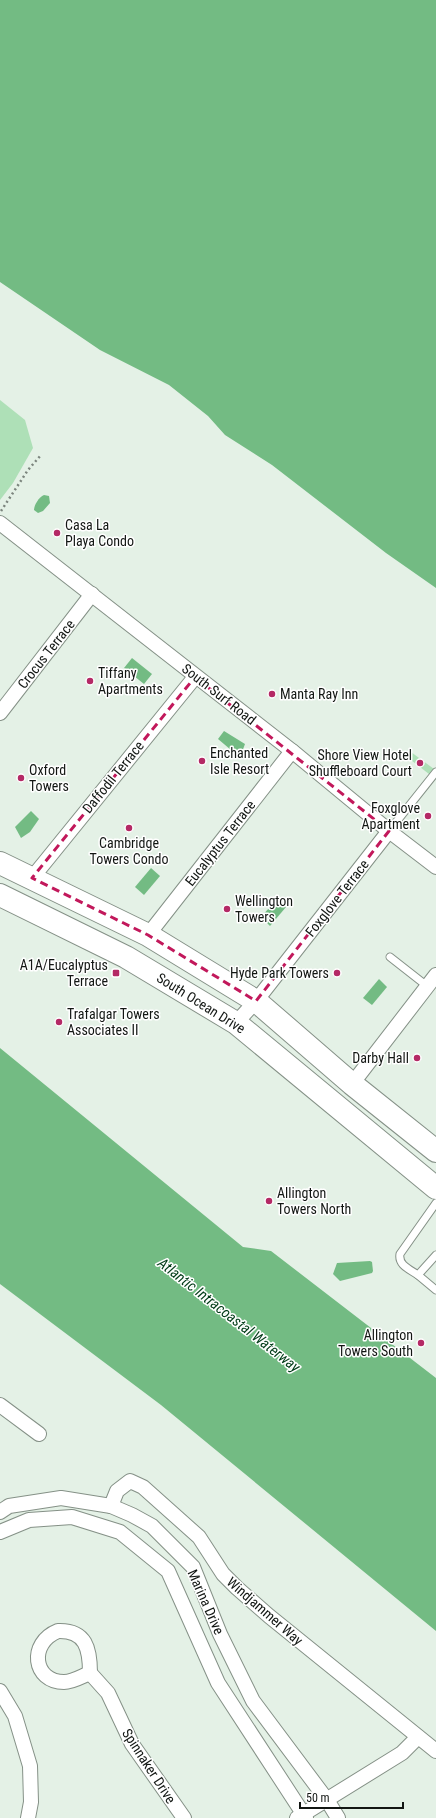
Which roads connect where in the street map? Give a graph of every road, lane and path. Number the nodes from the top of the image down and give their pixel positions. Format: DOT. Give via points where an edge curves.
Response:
graph roads {
  1 [pos="41,455"];
  2 [pos="0,512"];
  3 [pos="0,523"];
  4 [pos="92,594"];
  5 [pos="195,677"];
  6 [pos="0,713"];
  7 [pos="292,751"];
  8 [pos="436,772"];
  9 [pos="389,831"];
  10 [pos="0,863"];
  11 [pos="436,867"];
  12 [pos="32,878"];
  13 [pos="0,895"];
  14 [pos="148,935"];
  15 [pos="390,957"];
  16 [pos="436,975"];
  17 [pos="427,986"];
  18 [pos="256,1001"];
  19 [pos="236,1022"];
  20 [pos="352,1084"];
  21 [pos="436,1151"];
  22 [pos="436,1188"];
  23 [pos="436,1204"];
  24 [pos="436,1255"];
  25 [pos="418,1275"];
  26 [pos="436,1290"];
  27 [pos="0,1405"];
  28 [pos="39,1434"];
  29 [pos="111,1506"];
  30 [pos="0,1512"];
  31 [pos="0,1532"];
  32 [pos="90,1672"];
  33 [pos="0,1691"];
  34 [pos="418,1737"];
  35 [pos="436,1751"];
  36 [pos="327,1800"];
  37 [pos="302,1816"];
  38 [pos="28,1818"];
  39 [pos="184,1818"];
  40 [pos="338,1818"];
  1 -- 2 [label="path"];
  3 -- 4 [label="street, South Surf Road"];
  4 -- 5 [label="street, South Surf Road"];
  4 -- 6 [label="street, Crocus Terrace"];
  5 -- 7 [label="street, South Surf Road"];
  5 -- 12 [label="street, Daffodil Terrace"];
  7 -- 9 [label="street, South Surf Road"];
  7 -- 14 [label="street, Eucalyptus Terrace"];
  8 -- 9 [label="lane, Foxglove Terrace"];
  9 -- 11 [label="street, South Surf Road"];
  9 -- 18 [label="street, Foxglove Terrace"];
  10 -- 12 [label="main road"];
  12 -- 14 [label="main road"];
  13 -- 19 [label="main road, South Ocean Drive" via="126,958"];
  14 -- 18 [label="main road"];
  15 -- 17 [label="lane"];
  16 -- 17 [label="street"];
  17 -- 20 [label="street"];
  18 -- 19 [label="street, Foxglove Terrace"];
  18 -- 20 [label="main road"];
  19 -- 22 [label="main road, South Ocean Drive"];
  20 -- 21 [label="main road"];
  23 -- 25 [label="lane" via="400,1254 401,1263"];
  24 -- 25 [label="lane"];
  25 -- 26 [label="lane"];
  27 -- 28 [label="street"];
  29 -- 30 [label="street, Marina Drive" via="61,1498 10,1506"];
  29 -- 34 [label="street, Windjammer Way" via="117,1491 130,1481 143,1487 199,1537 223,1574 237,1588"];
  29 -- 36 [label="street, Marina Drive" via="152,1526 193,1567 220,1634 253,1701"];
  31 -- 37 [label="street, Marina Drive" via="29,1520 72,1517 120,1532 168,1571 218,1683"];
  32 -- 39 [label="street, Spinnaker Drive" via="108,1693 132,1744"];
  33 -- 38 [label="street" via="14,1716 30,1766 31,1802"];
  34 -- 35 [label="street, Windjammer Way"];
  34 -- 36 [label="street" via="402,1753"];
  36 -- 37 [label="street"];
  36 -- 40 [label="street, Marina Drive"];
}
